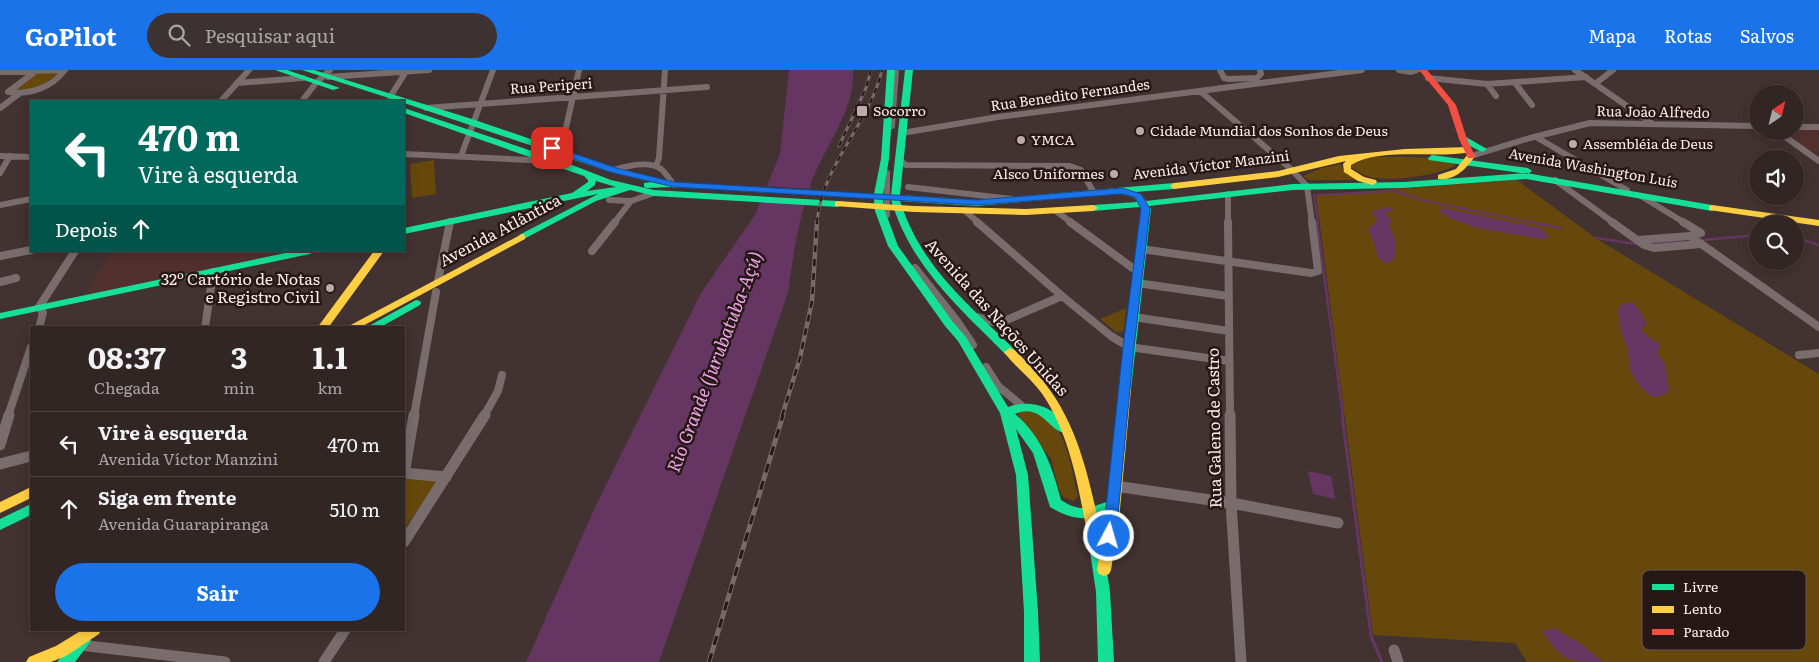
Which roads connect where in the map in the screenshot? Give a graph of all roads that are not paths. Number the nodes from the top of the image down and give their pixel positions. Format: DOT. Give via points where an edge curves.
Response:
graph roads {
  1 [pos="63,70"];
  2 [pos="249,70"];
  3 [pos="278,70"];
  4 [pos="429,70"];
  5 [pos="493,70"];
  6 [pos="579,70"];
  7 [pos="665,70"];
  8 [pos="891,70"];
  9 [pos="896,70"];
  10 [pos="909,70"];
  11 [pos="1220,70"];
  12 [pos="1260,70"];
  13 [pos="1362,70"];
  14 [pos="1399,70"];
  15 [pos="1417,70"];
  16 [pos="1575,70"];
  17 [pos="1613,70"];
  18 [pos="36,71"];
  19 [pos="406,71"];
  20 [pos="0,72"];
  21 [pos="305,74"];
  22 [pos="1425,74"];
  23 [pos="324,76"];
  24 [pos="1586,77"];
  25 [pos="237,83"];
  26 [pos="1515,83"];
  27 [pos="1487,84"];
  28 [pos="1595,84"];
  29 [pos="707,87"];
  30 [pos="664,90"];
  31 [pos="1200,91"];
  32 [pos="20,93"];
  33 [pos="1496,96"];
  34 [pos="574,97"];
  35 [pos="385,99"];
  36 [pos="222,100"];
  37 [pos="303,100"];
  38 [pos="405,103"];
  39 [pos="481,104"];
  40 [pos="1532,105"];
  41 [pos="0,108"];
  42 [pos="426,108"];
  43 [pos="405,110"];
  44 [pos="1654,124"];
  45 [pos="1749,126"];
  46 [pos="1804,127"];
  47 [pos="1819,127"];
  48 [pos="472,128"];
  49 [pos="902,133"];
  50 [pos="1536,136"];
  51 [pos="1463,139"];
  52 [pos="1790,140"];
  53 [pos="1487,149"];
  54 [pos="1405,152"];
  55 [pos="405,154"];
  56 [pos="0,156"];
  57 [pos="10,156"];
  58 [pos="461,156"];
  59 [pos="1469,156"];
  60 [pos="30,157"];
  61 [pos="560,157"];
  62 [pos="1361,157"];
  63 [pos="898,160"];
  64 [pos="1819,161"];
  65 [pos="656,166"];
  66 [pos="613,170"];
  67 [pos="1292,170"];
  68 [pos="0,172"];
  69 [pos="587,174"];
  70 [pos="1554,180"];
  71 [pos="673,185"];
  72 [pos="1404,185"];
  73 [pos="1307,186"];
  74 [pos="1385,186"];
  75 [pos="627,188"];
  76 [pos="1627,190"];
  77 [pos="1122,191"];
  78 [pos="727,192"];
  79 [pos="654,193"];
  80 [pos="1094,193"];
  81 [pos="1228,194"];
  82 [pos="575,195"];
  83 [pos="1642,196"];
  84 [pos="911,198"];
  85 [pos="30,199"];
  86 [pos="609,200"];
  87 [pos="631,200"];
  88 [pos="1144,204"];
  89 [pos="0,205"];
  90 [pos="965,211"];
  91 [pos="1056,211"];
  92 [pos="1819,219"];
  93 [pos="450,221"];
  94 [pos="1819,223"];
  95 [pos="405,232"];
  96 [pos="1696,240"];
  97 [pos="1640,242"];
  98 [pos="1141,249"];
  99 [pos="30,250"];
  100 [pos="592,250"];
  101 [pos="73,252"];
  102 [pos="305,252"];
  103 [pos="378,252"];
  104 [pos="0,256"];
  105 [pos="1229,261"];
  106 [pos="213,272"];
  107 [pos="16,278"];
  108 [pos="1138,278"];
  109 [pos="0,282"];
  110 [pos="437,286"];
  111 [pos="1062,296"];
  112 [pos="1228,296"];
  113 [pos="41,310"];
  114 [pos="0,316"];
  115 [pos="977,317"];
  116 [pos="1133,317"];
  117 [pos="0,320"];
  118 [pos="39,326"];
  119 [pos="205,326"];
  120 [pos="323,326"];
  121 [pos="354,326"];
  122 [pos="373,326"];
  123 [pos="1819,327"];
  124 [pos="1229,331"];
  125 [pos="1129,347"];
  126 [pos="30,350"];
  127 [pos="1819,353"];
  128 [pos="1799,355"];
  129 [pos="1229,361"];
  130 [pos="502,375"];
  131 [pos="1021,405"];
  132 [pos="1006,413"];
  133 [pos="1070,436"];
  134 [pos="0,445"];
  135 [pos="30,456"];
  136 [pos="0,464"];
  137 [pos="405,467"];
  138 [pos="405,473"];
  139 [pos="446,477"];
  140 [pos="1115,486"];
  141 [pos="30,493"];
  142 [pos="1231,503"];
  143 [pos="1112,505"];
  144 [pos="0,508"];
  145 [pos="30,510"];
  146 [pos="1090,514"];
  147 [pos="1338,523"];
  148 [pos="0,525"];
  149 [pos="405,540"];
  150 [pos="1102,584"];
  151 [pos="92,631"];
  152 [pos="93,631"];
  153 [pos="344,631"];
  154 [pos="80,645"];
  155 [pos="1394,650"];
  156 [pos="34,662"];
  157 [pos="65,662"];
  158 [pos="225,662"];
  159 [pos="324,662"];
  160 [pos="1032,662"];
  161 [pos="1106,662"];
  162 [pos="1242,662"];
  163 [pos="1398,662"];
  1 -- 18 [label="street"];
  1 -- 32 [label="street" via="41,90"];
  2 -- 25 [label="street"];
  3 -- 21 [label="main road"];
  4 -- 19 [label="street"];
  5 -- 39 [label="street"];
  6 -- 34 [label="street"];
  7 -- 30 [label="street"];
  8 -- 132 [label="main road, Avenida das Nações Unidas" via="885,159 878,195 885,228 893,246 962,339"];
  9 -- 131 [label="street" via="886,190 890,231 906,257 957,321 998,386"];
  10 -- 49 [label="main road, Avenida das Nações Unidas"];
  11 -- 12 [label="street" via="1224,78 1257,78"];
  13 -- 31 [label="street, Rua Benedito Fernandes"];
  14 -- 15 [label="street"];
  15 -- 22 [label="main road"];
  16 -- 24 [label="street"];
  17 -- 28 [label="street"];
  18 -- 20 [label="street"];
  18 -- 32 [label="street" via="8,92"];
  19 -- 23 [label="street"];
  19 -- 35 [label="street"];
  21 -- 23 [label="main road"];
  21 -- 25 [label="street"];
  22 -- 27 [label="street"];
  22 -- 51 [label="main road" via="1452,105"];
  23 -- 35 [label="main road"];
  23 -- 37 [label="street"];
  24 -- 26 [label="street"];
  24 -- 28 [label="street"];
  25 -- 36 [label="street"];
  26 -- 27 [label="street"];
  26 -- 40 [label="street"];
  27 -- 33 [label="street"];
  28 -- 44 [label="street"];
  29 -- 30 [label="street, Rua Periperi"];
  30 -- 34 [label="street, Rua Periperi"];
  30 -- 65 [label="street"];
  31 -- 49 [label="street, Rua Benedito Fernandes"];
  31 -- 67 [label="street"];
  32 -- 41 [label="street"];
  34 -- 39 [label="street, Rua Periperi"];
  34 -- 61 [label="street"];
  38 -- 42 [label="main road"];
  39 -- 42 [label="street, Rua Periperi"];
  39 -- 48 [label="street"];
  42 -- 48 [label="main road"];
  43 -- 48 [label="main road"];
  44 -- 45 [label="street, Rua João Alfredo"];
  44 -- 50 [label="street, Rua João Alfredo" via="1590,123"];
  46 -- 47 [label="street"];
  48 -- 58 [label="street"];
  48 -- 61 [label="main road"];
  49 -- 63 [label="main road, Avenida das Nações Unidas"];
  50 -- 53 [label="street, Rua João Alfredo"];
  50 -- 76 [label="street"];
  51 -- 53 [label="main road"];
  51 -- 54 [label="main road" via="1458,147"];
  51 -- 59 [label="main road"];
  52 -- 64 [label="street"];
  53 -- 59 [label="street, Rua João Alfredo"];
  54 -- 59 [label="main road, Avenida Víctor Manzini"];
  54 -- 62 [label="main road, Avenida Víctor Manzini"];
  55 -- 58 [label="street"];
  56 -- 57 [label="street"];
  57 -- 60 [label="street"];
  57 -- 68 [label="street"];
  58 -- 61 [label="street"];
  59 -- 62 [label="main road, Avenida Washington Luís"];
  59 -- 72 [label="main road" via="1466,168 1455,174"];
  59 -- 76 [label="main road, Avenida Washington Luís"];
  61 -- 66 [label="main road"];
  61 -- 69 [label="main road"];
  62 -- 67 [label="main road, Avenida Víctor Manzini"];
  62 -- 74 [label="main road" via="1347,164 1347,170 1361,179"];
  63 -- 80 [label="street" via="906,165 1063,164 1080,170"];
  63 -- 115 [label="main road, Avenida das Nações Unidas" via="894,200 898,218 910,243 928,268"];
  65 -- 66 [label="street" via="634,165"];
  65 -- 71 [label="street"];
  66 -- 71 [label="main road"];
  67 -- 73 [label="street"];
  67 -- 77 [label="main road, Avenida Víctor Manzini" via="1241,179"];
  69 -- 75 [label="main road"];
  69 -- 82 [label="main road" via="592,183"];
  70 -- 72 [label="main road, Avenida Washington Luís" via="1526,176"];
  70 -- 83 [label="main road, Avenida Washington Luís"];
  70 -- 97 [label="street"];
  71 -- 75 [label="main road, Avenida Atlântica"];
  71 -- 78 [label="main road, Avenida Víctor Manzini"];
  72 -- 74 [label="main road, Avenida Víctor Manzini"];
  73 -- 74 [label="main road, Avenida Víctor Manzini"];
  73 -- 81 [label="main road, Avenida Víctor Manzini"];
  73 -- 105 [label="street" via="1318,271 1311,273"];
  75 -- 79 [label="main road"];
  75 -- 82 [label="main road"];
  75 -- 110 [label="main road, Avenida Atlântica" via="593,200"];
  76 -- 92 [label="main road, Avenida Washington Luís"];
  77 -- 80 [label="main road, Avenida Víctor Manzini"];
  77 -- 88 [label="main road" via="1138,196"];
  78 -- 79 [label="main road, Avenida Víctor Manzini"];
  78 -- 84 [label="main road, Avenida Víctor Manzini"];
  79 -- 86 [label="main road, Avenida Atlântica"];
  79 -- 87 [label="street"];
  80 -- 84 [label="main road, Avenida Víctor Manzini" via="1016,200"];
  81 -- 88 [label="main road, Avenida Víctor Manzini"];
  81 -- 105 [label="street, Rua Galeno de Castro"];
  82 -- 93 [label="main road"];
  83 -- 94 [label="main road, Avenida Washington Luís"];
  83 -- 96 [label="street" via="1700,231"];
  84 -- 90 [label="main road, Avenida Víctor Manzini"];
  85 -- 89 [label="street"];
  86 -- 87 [label="street"];
  86 -- 110 [label="main road, Avenida Atlântica"];
  87 -- 100 [label="street"];
  88 -- 91 [label="main road, Avenida Víctor Manzini"];
  88 -- 98 [label="main road"];
  90 -- 91 [label="main road, Avenida Víctor Manzini"];
  90 -- 111 [label="street"];
  91 -- 108 [label="street"];
  93 -- 95 [label="main road"];
  93 -- 110 [label="street"];
  96 -- 97 [label="street"];
  96 -- 97 [label="street" via="1654,248"];
  96 -- 123 [label="street"];
  98 -- 105 [label="street"];
  98 -- 108 [label="main road"];
  99 -- 104 [label="street"];
  101 -- 113 [label="street"];
  102 -- 106 [label="main road"];
  103 -- 120 [label="main road"];
  105 -- 112 [label="street, Rua Galeno de Castro"];
  106 -- 113 [label="main road"];
  106 -- 119 [label="street"];
  107 -- 109 [label="street"];
  108 -- 112 [label="street"];
  108 -- 116 [label="main road"];
  110 -- 121 [label="main road, Avenida Atlântica"];
  110 -- 122 [label="main road, Avenida Atlântica"];
  110 -- 137 [label="street"];
  111 -- 115 [label="street" via="1002,322"];
  111 -- 125 [label="street"];
  112 -- 124 [label="street, Rua Galeno de Castro"];
  113 -- 114 [label="main road"];
  113 -- 117 [label="main road"];
  113 -- 118 [label="street"];
  115 -- 133 [label="main road, Avenida das Nações Unidas" via="1051,397"];
  116 -- 124 [label="street"];
  116 -- 125 [label="main road"];
  124 -- 129 [label="street, Rua Galeno de Castro"];
  125 -- 129 [label="street"];
  125 -- 140 [label="main road"];
  126 -- 134 [label="street"];
  127 -- 128 [label="street"];
  129 -- 142 [label="street, Rua Galeno de Castro"];
  130 -- 139 [label="street" via="496,396"];
  131 -- 132 [label="main road"];
  131 -- 133 [label="main road" via="1039,409"];
  132 -- 146 [label="main road" via="1022,426 1042,455 1055,503 1070,513"];
  132 -- 160 [label="main road, Avenida das Nações Unidas" via="1022,475"];
  133 -- 146 [label="main road, Avenida das Nações Unidas"];
  135 -- 136 [label="street"];
  138 -- 139 [label="street"];
  139 -- 149 [label="street"];
  140 -- 142 [label="street"];
  140 -- 143 [label="main road"];
  141 -- 144 [label="main road"];
  142 -- 147 [label="street"];
  142 -- 162 [label="street, Rua Galeno de Castro"];
  143 -- 146 [label="main road"];
  143 -- 150 [label="main road"];
  145 -- 148 [label="main road"];
  146 -- 150 [label="main road, Avenida das Nações Unidas"];
  150 -- 161 [label="main road"];
  151 -- 156 [label="main road" via="61,651"];
  152 -- 154 [label="main road"];
  153 -- 159 [label="street"];
  154 -- 157 [label="main road"];
  154 -- 158 [label="street"];
  155 -- 163 [label="street"];
}
